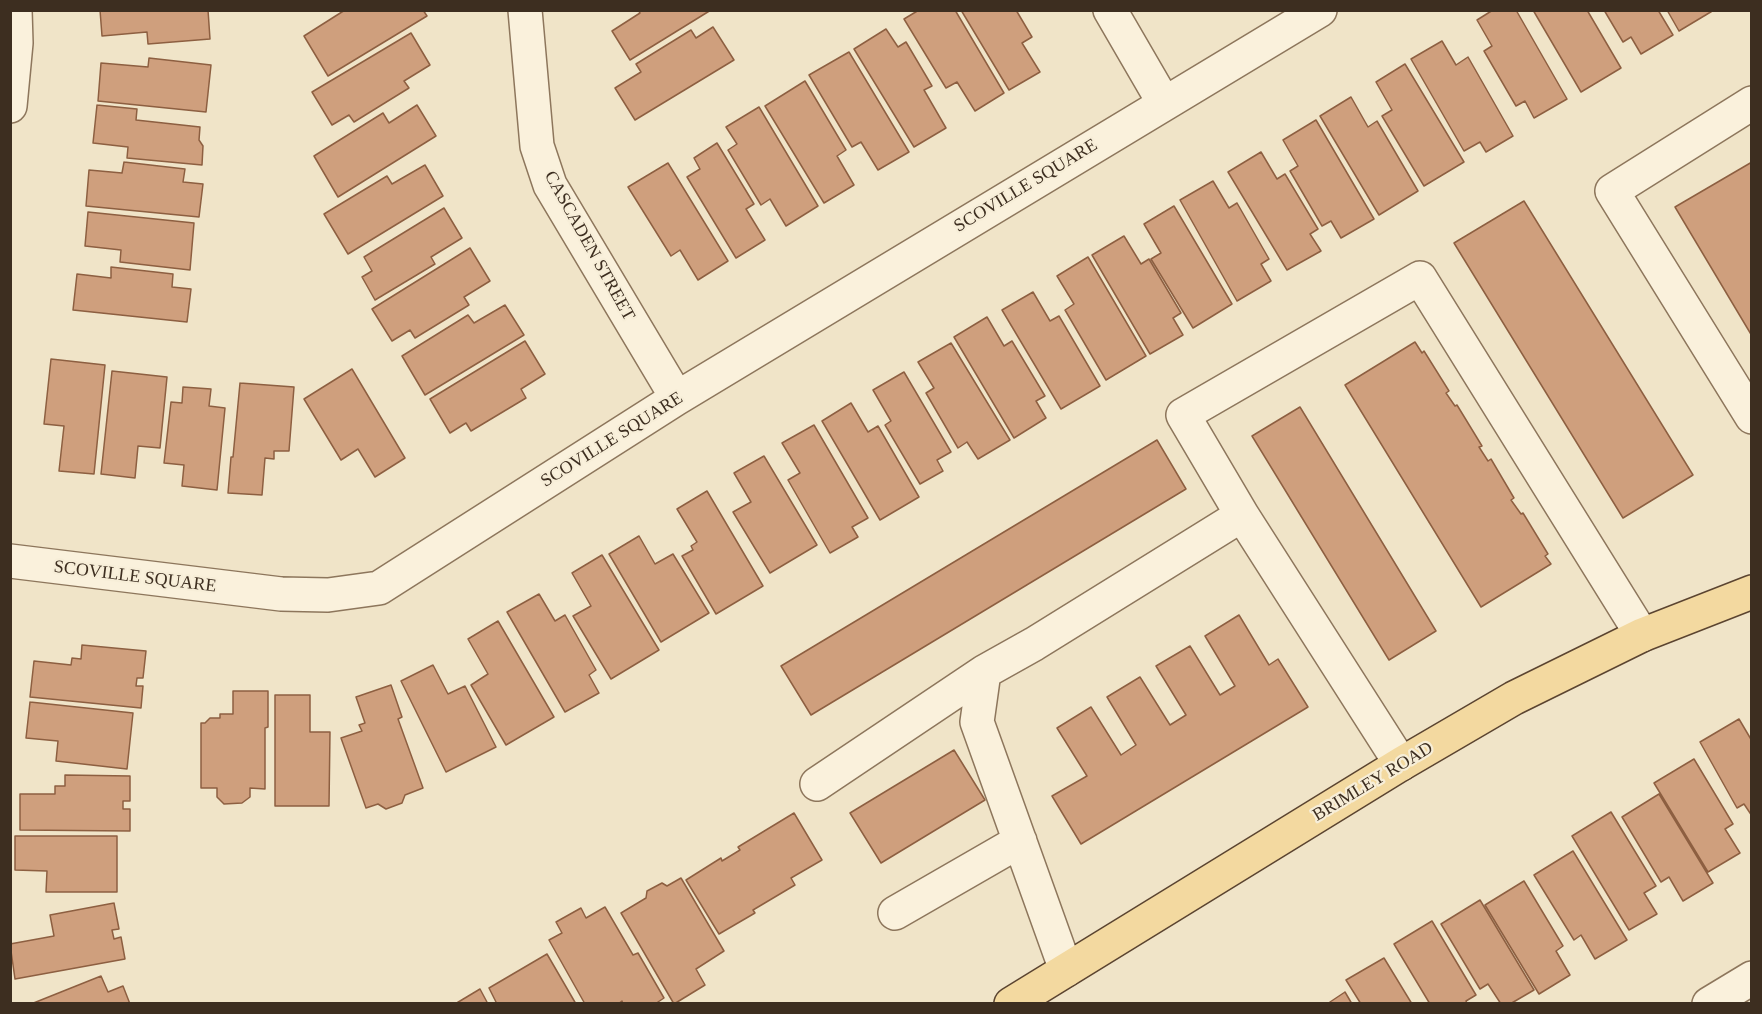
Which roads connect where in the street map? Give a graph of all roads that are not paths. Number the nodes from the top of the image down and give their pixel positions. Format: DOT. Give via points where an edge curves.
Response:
graph roads {
  1 [pos="15,10"];
  2 [pos="525,10"];
  3 [pos="1110,10"];
  4 [pos="1320,10"];
  5 [pos="1164,103"];
  6 [pos="1752,103"];
  7 [pos="10,105"];
  8 [pos="677,399"];
  9 [pos="1752,417"];
  10 [pos="1242,515"];
  11 [pos="10,561"];
  12 [pos="1752,592"];
  13 [pos="1642,635"];
  14 [pos="984,672"];
  15 [pos="1401,764"];
  16 [pos="817,784"];
  17 [pos="1020,841"];
  18 [pos="895,913"];
  19 [pos="1066,970"];
  20 [pos="1752,978"];
  21 [pos="1011,1004"];
  22 [pos="1709,1004"];
  1 -- 7 [label="street"];
  2 -- 8 [label="street, CASCADEN STREET" via="537,146 550,185"];
  3 -- 5 [label="street"];
  4 -- 5 [label="street, SCOVILLE SQUARE"];
  5 -- 8 [label="street, SCOVILLE SQUARE"];
  6 -- 9 [label="street" via="1612,191"];
  8 -- 11 [label="street, SCOVILLE SQUARE" via="379,588 328,596 281,594"];
  10 -- 13 [label="street" via="1183,415 1420,278"];
  10 -- 14 [label="street"];
  10 -- 15 [label="street"];
  12 -- 13 [label="main road, BRIMLEY ROAD"];
  13 -- 15 [label="main road, BRIMLEY ROAD" via="1514,698"];
  14 -- 16 [label="street"];
  14 -- 17 [label="street" via="977,722"];
  15 -- 19 [label="main road, BRIMLEY ROAD"];
  17 -- 18 [label="street"];
  17 -- 19 [label="street"];
  19 -- 21 [label="main road, BRIMLEY ROAD"];
  20 -- 22 [label="street"];
}
